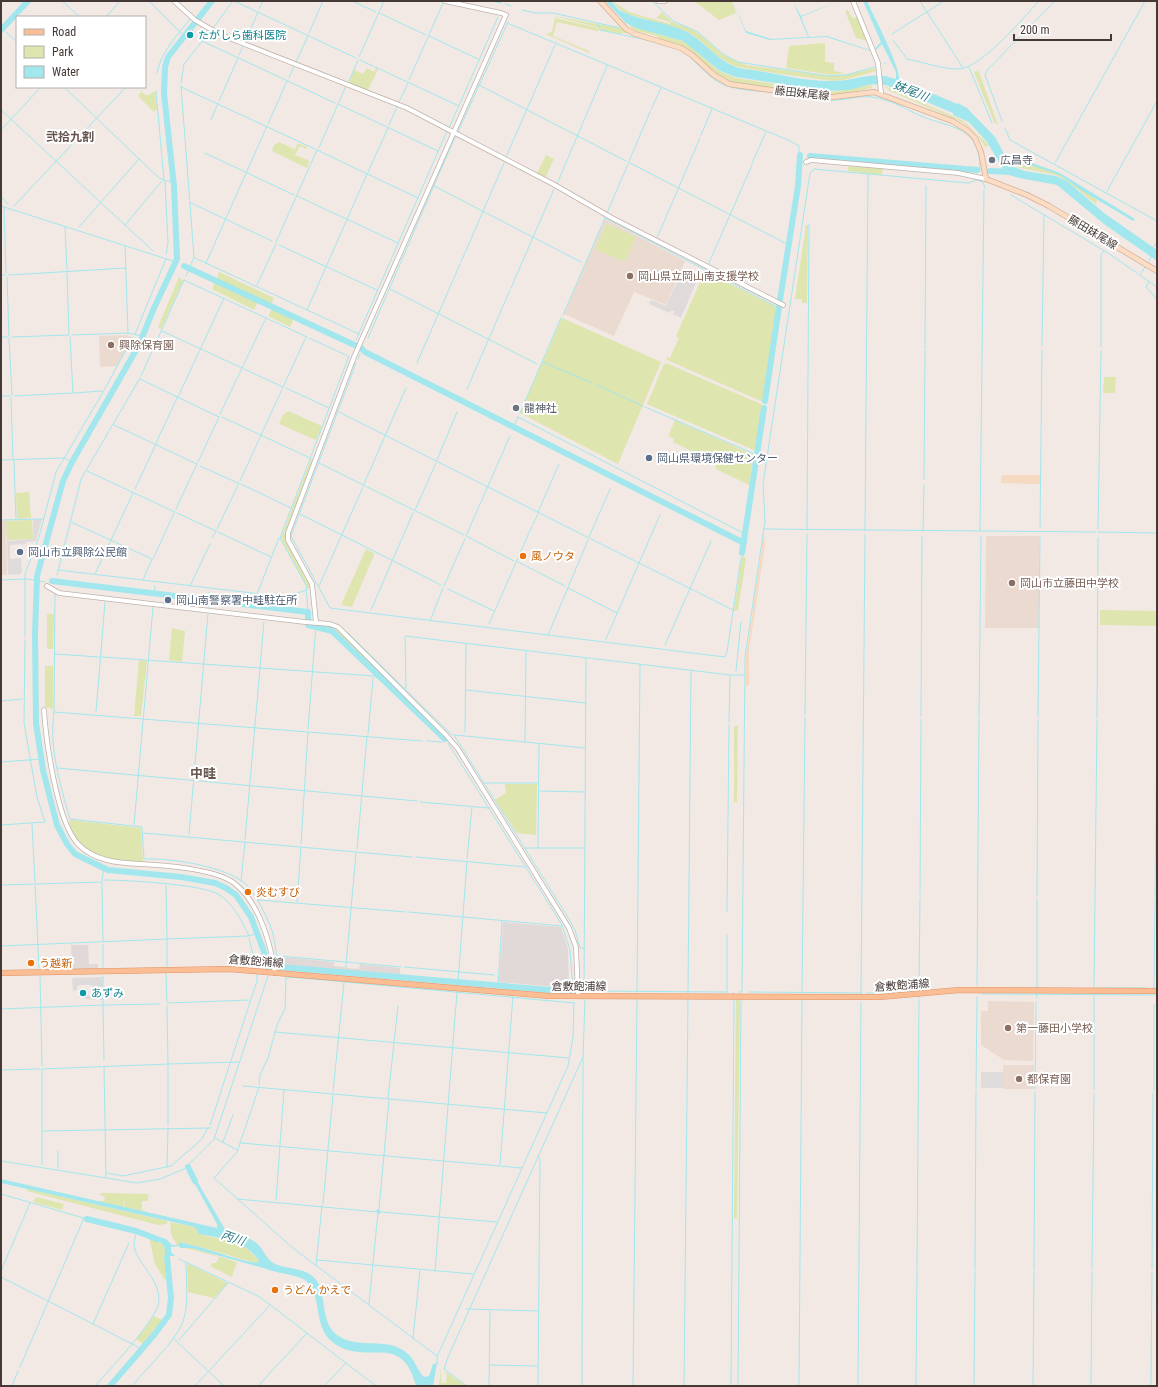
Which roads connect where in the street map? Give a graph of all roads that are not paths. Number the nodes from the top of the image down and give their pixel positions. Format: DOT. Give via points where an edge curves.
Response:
graph roads {
  1 [pos="174,1"];
  2 [pos="445,1"];
  3 [pos="600,1"];
  4 [pos="658,1"];
  5 [pos="665,1"];
  6 [pos="853,1"];
  7 [pos="881,93"];
  8 [pos="454,132"];
  9 [pos="806,162"];
  10 [pos="986,179"];
  11 [pos="1157,271"];
  12 [pos="783,305"];
  13 [pos="47,586"];
  14 [pos="316,622"];
  15 [pos="44,710"];
  16 [pos="275,973"];
  17 [pos="1,974"];
  18 [pos="1157,991"];
  19 [pos="578,993"];
  1 -- 8 [label="street" via="211,30 383,97"];
  2 -- 8 [label="street" via="506,15"];
  3 -- 7 [label="main road, 藤田妹尾線" via="635,34 681,48 729,84 825,98 866,92"];
  4 -- 5 [label="street"];
  6 -- 7 [label="street" via="875,54 880,73"];
  7 -- 10 [label="main road, 藤田妹尾線" via="952,121 967,130 979,145"];
  8 -- 12 [label="street" via="612,218"];
  8 -- 14 [label="street" via="358,347 287,537 312,584"];
  9 -- 10 [label="street" via="811,160 958,173"];
  10 -- 11 [label="main road, 藤田妹尾線" via="1050,206"];
  13 -- 14 [label="street" via="55,592"];
  14 -- 19 [label="street" via="338,627 454,743 569,928 576,946"];
  15 -- 16 [label="street" via="55,784 68,829 79,845 109,861 201,871 229,880 243,892 258,917 271,948"];
  16 -- 17 [label="main road, 倉敷飽浦線" via="229,969"];
  16 -- 19 [label="main road, 倉敷飽浦線" via="530,995"];
  18 -- 19 [label="main road, 倉敷飽浦線" via="959,990 880,997"];
}
